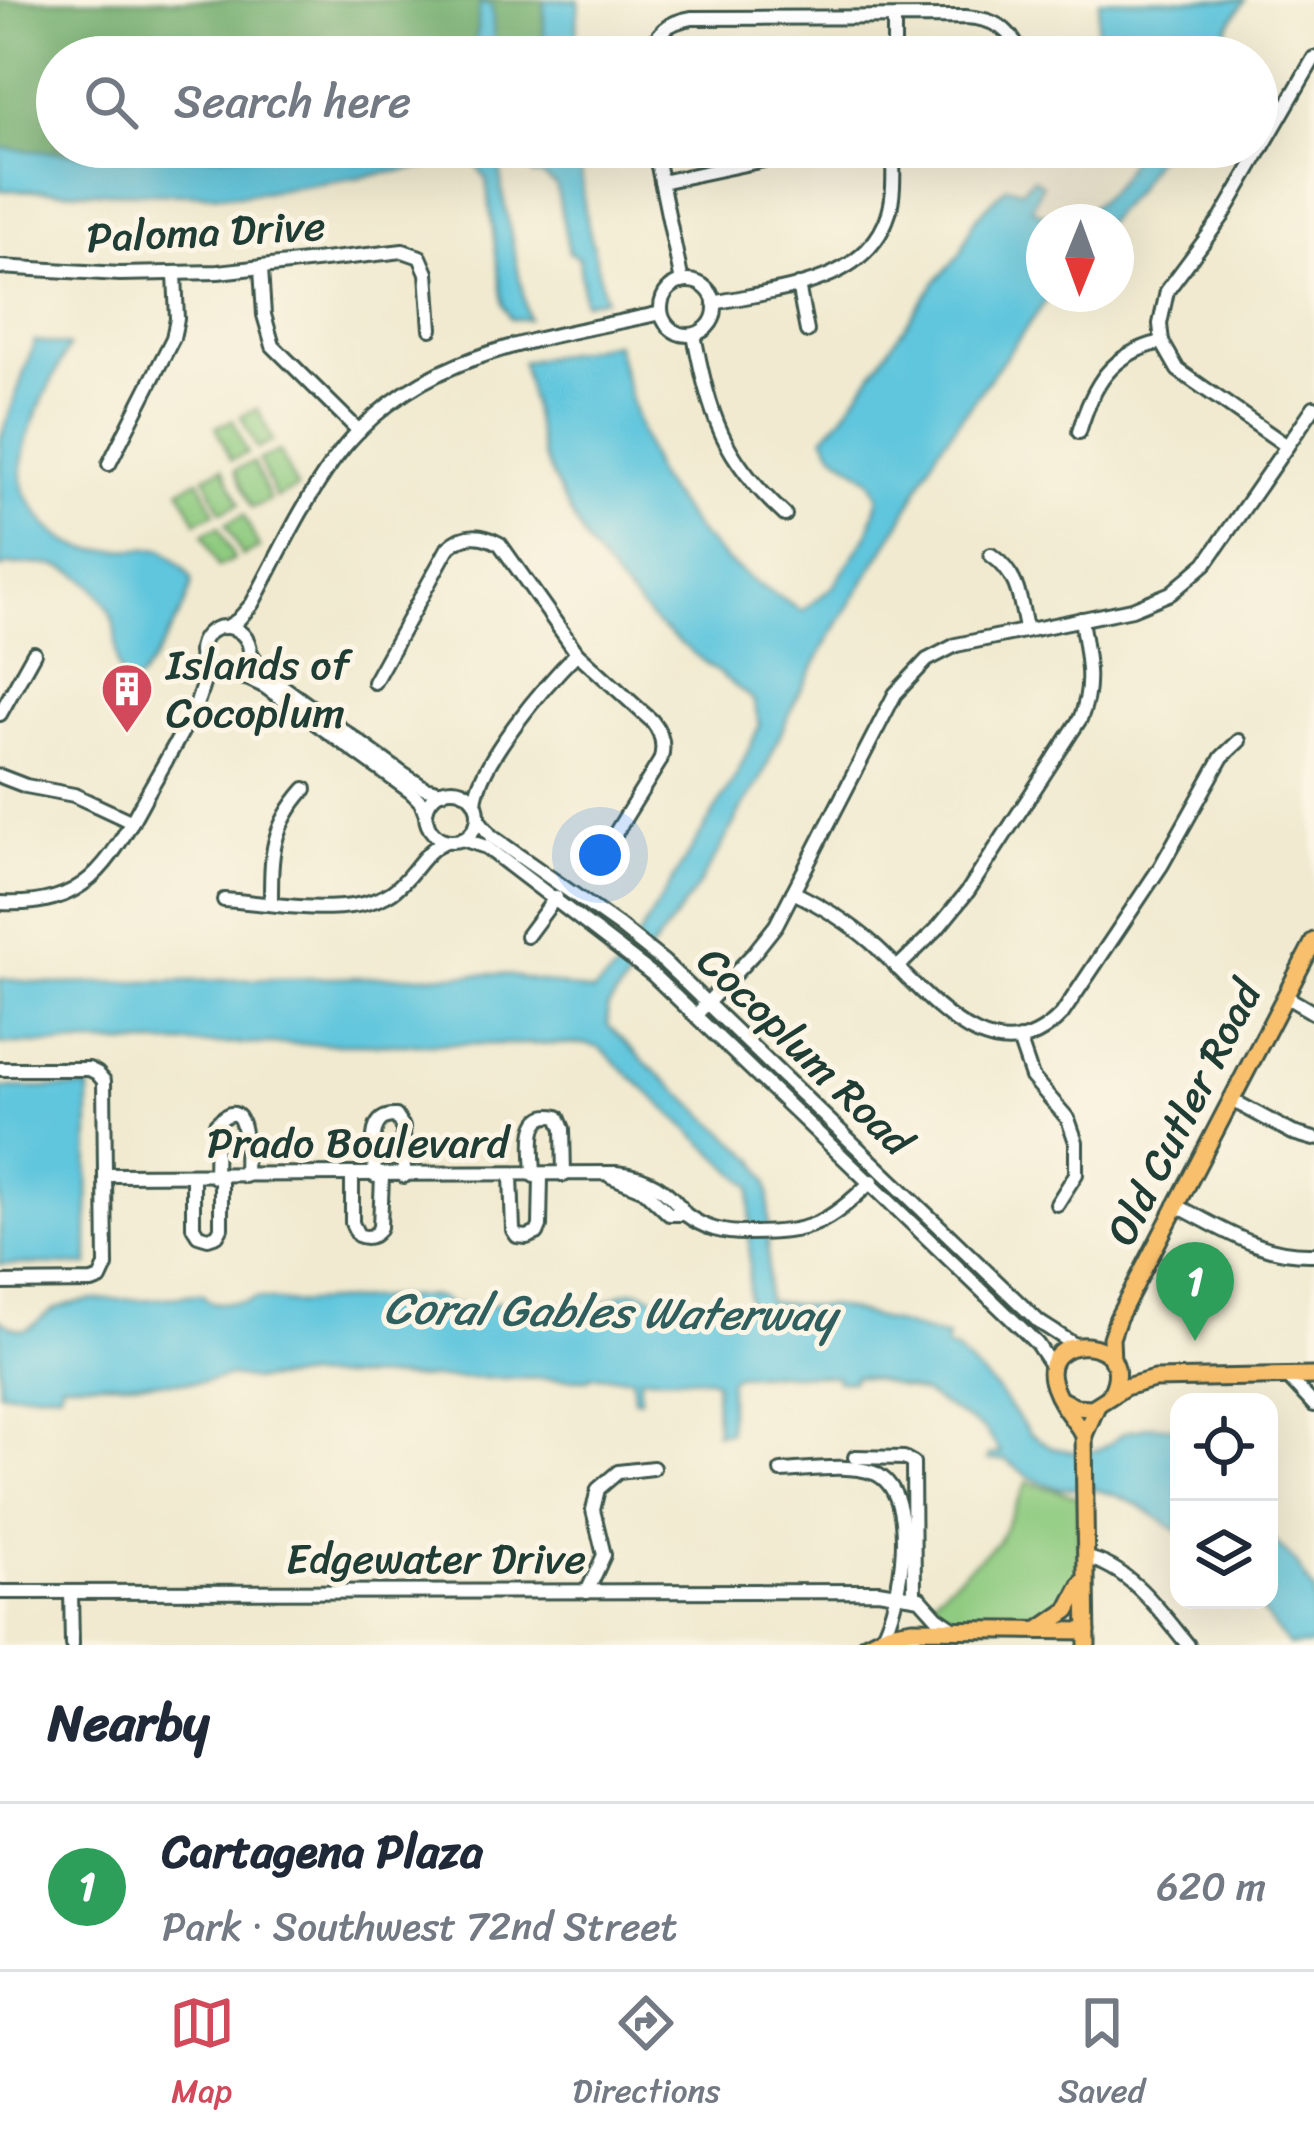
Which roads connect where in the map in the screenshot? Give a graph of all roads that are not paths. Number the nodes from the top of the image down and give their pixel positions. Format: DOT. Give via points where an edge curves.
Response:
graph roads {
  1 [pos="894,18"];
  2 [pos="658,36"];
  3 [pos="894,36"];
  4 [pos="1011,36"];
  5 [pos="1314,58"];
  6 [pos="1278,121"];
  7 [pos="658,168"];
  8 [pos="727,168"];
  9 [pos="892,168"];
  10 [pos="1251,168"];
  11 [pos="661,182"];
  12 [pos="0,268"];
  13 [pos="261,269"];
  14 [pos="175,274"];
  15 [pos="682,282"];
  16 [pos="798,285"];
  17 [pos="714,303"];
  18 [pos="662,313"];
  19 [pos="431,329"];
  20 [pos="807,331"];
  21 [pos="694,335"];
  22 [pos="1162,342"];
  23 [pos="1314,407"];
  24 [pos="359,430"];
  25 [pos="1079,432"];
  26 [pos="1287,446"];
  27 [pos="109,464"];
  28 [pos="785,515"];
  29 [pos="991,555"];
  30 [pos="252,604"];
  31 [pos="1081,619"];
  32 [pos="227,627"];
  33 [pos="1027,629"];
  34 [pos="245,636"];
  35 [pos="34,652"];
  36 [pos="251,653"];
  37 [pos="577,653"];
  38 [pos="205,667"];
  39 [pos="228,677"];
  40 [pos="374,682"];
  41 [pos="197,703"];
  42 [pos="0,714"];
  43 [pos="1239,741"];
  44 [pos="483,772"];
  45 [pos="0,776"];
  46 [pos="305,789"];
  47 [pos="449,791"];
  48 [pos="475,803"];
  49 [pos="478,819"];
  50 [pos="427,820"];
  51 [pos="132,822"];
  52 [pos="462,839"];
  53 [pos="446,841"];
  54 [pos="605,850"];
  55 [pos="420,860"];
  56 [pos="563,886"];
  57 [pos="793,892"];
  58 [pos="554,899"];
  59 [pos="224,900"];
  60 [pos="0,903"];
  61 [pos="271,903"];
  62 [pos="527,936"];
  63 [pos="1314,941"];
  64 [pos="898,968"];
  65 [pos="1285,996"];
  66 [pos="708,1003"];
  67 [pos="1314,1013"];
  68 [pos="696,1015"];
  69 [pos="1019,1039"];
  70 [pos="0,1069"];
  71 [pos="1230,1099"];
  72 [pos="1314,1138"];
  73 [pos="882,1171"];
  74 [pos="105,1175"];
  75 [pos="564,1175"];
  76 [pos="245,1176"];
  77 [pos="352,1176"];
  78 [pos="378,1176"];
  79 [pos="404,1176"];
  80 [pos="511,1176"];
  81 [pos="538,1176"];
  82 [pos="193,1177"];
  83 [pos="218,1177"];
  84 [pos="871,1183"];
  85 [pos="1057,1204"];
  86 [pos="1175,1205"];
  87 [pos="1314,1254"];
  88 [pos="0,1283"];
  89 [pos="1118,1318"];
  90 [pos="1077,1345"];
  91 [pos="1112,1361"];
  92 [pos="1053,1368"];
  93 [pos="1287,1376"];
  94 [pos="1314,1376"];
  95 [pos="1154,1379"];
  96 [pos="1063,1401"];
  97 [pos="1103,1401"];
  98 [pos="1314,1405"];
  99 [pos="1084,1440"];
  100 [pos="856,1457"];
  101 [pos="652,1468"];
  102 [pos="781,1471"];
  103 [pos="1086,1566"];
  104 [pos="0,1592"];
  105 [pos="71,1592"];
  106 [pos="587,1592"];
  107 [pos="901,1599"];
  108 [pos="926,1607"];
  109 [pos="958,1631"];
  110 [pos="1038,1631"];
  111 [pos="916,1635"];
  112 [pos="1087,1638"];
  113 [pos="879,1640"];
  114 [pos="72,1645"];
  115 [pos="865,1645"];
  116 [pos="1188,1645"];
  1 -- 2 [label="street" via="685,19"];
  1 -- 3 [label="street"];
  1 -- 4 [label="street" via="989,20"];
  5 -- 6 [label="street"];
  7 -- 11 [label="street"];
  8 -- 11 [label="street"];
  9 -- 16 [label="street" via="890,210 873,242 841,271"];
  10 -- 22 [label="street" via="1166,295"];
  11 -- 15 [label="street"];
  12 -- 14 [label="street, Paloma Drive"];
  13 -- 14 [label="street, Paloma Drive"];
  13 -- 19 [label="street, Paloma Drive" via="416,254 427,273"];
  13 -- 24 [label="street" via="273,346"];
  14 -- 27 [label="street" via="173,338"];
  15 -- 17 [label="street" via="706,289"];
  15 -- 18 [label="street" via="665,294"];
  16 -- 17 [label="street"];
  16 -- 20 [label="street"];
  17 -- 21 [label="street" via="712,320"];
  18 -- 21 [label="street" via="677,333"];
  18 -- 24 [label="street" via="461,362 405,391"];
  21 -- 28 [label="street" via="729,451"];
  22 -- 25 [label="street" via="1113,365"];
  22 -- 26 [label="street" via="1185,376"];
  23 -- 26 [label="street"];
  24 -- 30 [label="street" via="326,472"];
  26 -- 31 [label="street" via="1193,576 1153,602"];
  29 -- 33 [label="street" via="1012,576"];
  30 -- 32 [label="street"];
  30 -- 34 [label="street"];
  31 -- 33 [label="street"];
  31 -- 64 [label="street" via="1090,680 1076,725 968,891"];
  32 -- 34 [label="street"];
  32 -- 38 [label="street" via="205,636"];
  33 -- 57 [label="street" via="945,649 911,674"];
  34 -- 36 [label="street"];
  35 -- 42 [label="street"];
  36 -- 39 [label="street" via="246,667"];
  36 -- 47 [label="street" via="262,672 424,788"];
  37 -- 40 [label="street" via="504,548 469,536 444,554"];
  37 -- 44 [label="street"];
  37 -- 54 [label="street" via="655,724 662,740 660,761"];
  38 -- 39 [label="street"];
  38 -- 41 [label="street"];
  39 -- 41 [label="street"];
  39 -- 50 [label="street" via="264,686 411,792"];
  41 -- 51 [label="street"];
  43 -- 69 [label="street" via="1062,1014"];
  44 -- 47 [label="street"];
  44 -- 48 [label="street"];
  45 -- 51 [label="street" via="74,795"];
  46 -- 61 [label="street" via="275,834"];
  47 -- 48 [label="street"];
  47 -- 50 [label="street" via="431,801"];
  48 -- 49 [label="street"];
  49 -- 52 [label="street"];
  49 -- 56 [label="street, Cocoplum Road"];
  50 -- 53 [label="street"];
  50 -- 55 [label="street"];
  51 -- 60 [label="street" via="84,884 53,899"];
  52 -- 53 [label="street"];
  52 -- 58 [label="street, Cocoplum Road"];
  53 -- 55 [label="street"];
  55 -- 61 [label="street" via="396,889 364,905"];
  56 -- 58 [label="street"];
  56 -- 66 [label="street, Cocoplum Road"];
  57 -- 64 [label="street"];
  57 -- 66 [label="street" via="760,946"];
  58 -- 62 [label="street"];
  58 -- 68 [label="street, Cocoplum Road"];
  59 -- 61 [label="street"];
  63 -- 65 [label="main road, Old Cutler Road"];
  64 -- 69 [label="street" via="974,1035"];
  65 -- 67 [label="street"];
  65 -- 71 [label="main road, Old Cutler Road"];
  66 -- 68 [label="street"];
  66 -- 73 [label="street, Cocoplum Road"];
  68 -- 84 [label="street, Cocoplum Road"];
  69 -- 85 [label="street" via="1028,1071 1068,1119 1076,1142 1076,1174"];
  70 -- 74 [label="street" via="97,1073 105,1086"];
  71 -- 72 [label="street"];
  71 -- 86 [label="main road, Old Cutler Road"];
  73 -- 84 [label="street, Prado Boulevard"];
  73 -- 90 [label="street, Cocoplum Road" via="1039,1322"];
  74 -- 82 [label="street, Prado Boulevard"];
  74 -- 88 [label="street" via="100,1279"];
  75 -- 81 [label="street, Prado Boulevard"];
  75 -- 81 [label="street" via="563,1125 548,1114 535,1125"];
  75 -- 84 [label="street, Prado Boulevard" via="610,1176 644,1190 669,1214 738,1232 798,1231"];
  76 -- 77 [label="street, Prado Boulevard"];
  76 -- 83 [label="street, Prado Boulevard"];
  76 -- 83 [label="street" via="243,1122 227,1114 216,1126"];
  77 -- 78 [label="street, Prado Boulevard"];
  77 -- 78 [label="street" via="353,1227 367,1238 380,1227"];
  78 -- 79 [label="street, Prado Boulevard"];
  78 -- 79 [label="street" via="376,1125 388,1114 403,1124"];
  79 -- 80 [label="street, Prado Boulevard"];
  80 -- 81 [label="street, Prado Boulevard"];
  80 -- 81 [label="street" via="513,1230 527,1237 540,1226"];
  82 -- 83 [label="street, Prado Boulevard"];
  82 -- 83 [label="street" via="193,1227 208,1238 221,1228"];
  84 -- 92 [label="street, Cocoplum Road" via="1035,1341"];
  86 -- 87 [label="street" via="1255,1246"];
  86 -- 89 [label="main road, Old Cutler Road"];
  89 -- 90 [label="main road, Old Cutler Road"];
  89 -- 91 [label="main road, Old Cutler Road"];
  90 -- 91 [label="main road" via="1100,1348"];
  90 -- 92 [label="main road"];
  91 -- 95 [label="main road"];
  91 -- 97 [label="main road" via="1116,1378"];
  92 -- 96 [label="main road"];
  93 -- 94 [label="main road"];
  93 -- 95 [label="main road"];
  93 -- 98 [label="street"];
  95 -- 97 [label="main road"];
  96 -- 97 [label="main road" via="1082,1408"];
  96 -- 99 [label="main road"];
  97 -- 99 [label="main road"];
  99 -- 103 [label="main road"];
  100 -- 107 [label="street" via="913,1463"];
  101 -- 106 [label="street" via="618,1472 598,1489 592,1507 604,1555"];
  102 -- 107 [label="street" via="858,1470 889,1484 902,1518"];
  103 -- 110 [label="main road" via="1068,1610"];
  103 -- 112 [label="main road"];
  103 -- 116 [label="street" via="1107,1563 1122,1574"];
  104 -- 105 [label="street, Edgewater Drive"];
  105 -- 106 [label="street, Edgewater Drive"];
  105 -- 114 [label="street"];
  106 -- 107 [label="street, Edgewater Drive" via="872,1592"];
  107 -- 108 [label="street"];
  107 -- 111 [label="street, Edgewater Drive"];
  107 -- 113 [label="street"];
  108 -- 109 [label="street"];
  108 -- 111 [label="street"];
  109 -- 110 [label="main road"];
  109 -- 111 [label="main road"];
  110 -- 112 [label="main road"];
  111 -- 113 [label="main road"];
  113 -- 115 [label="main road"];
}
